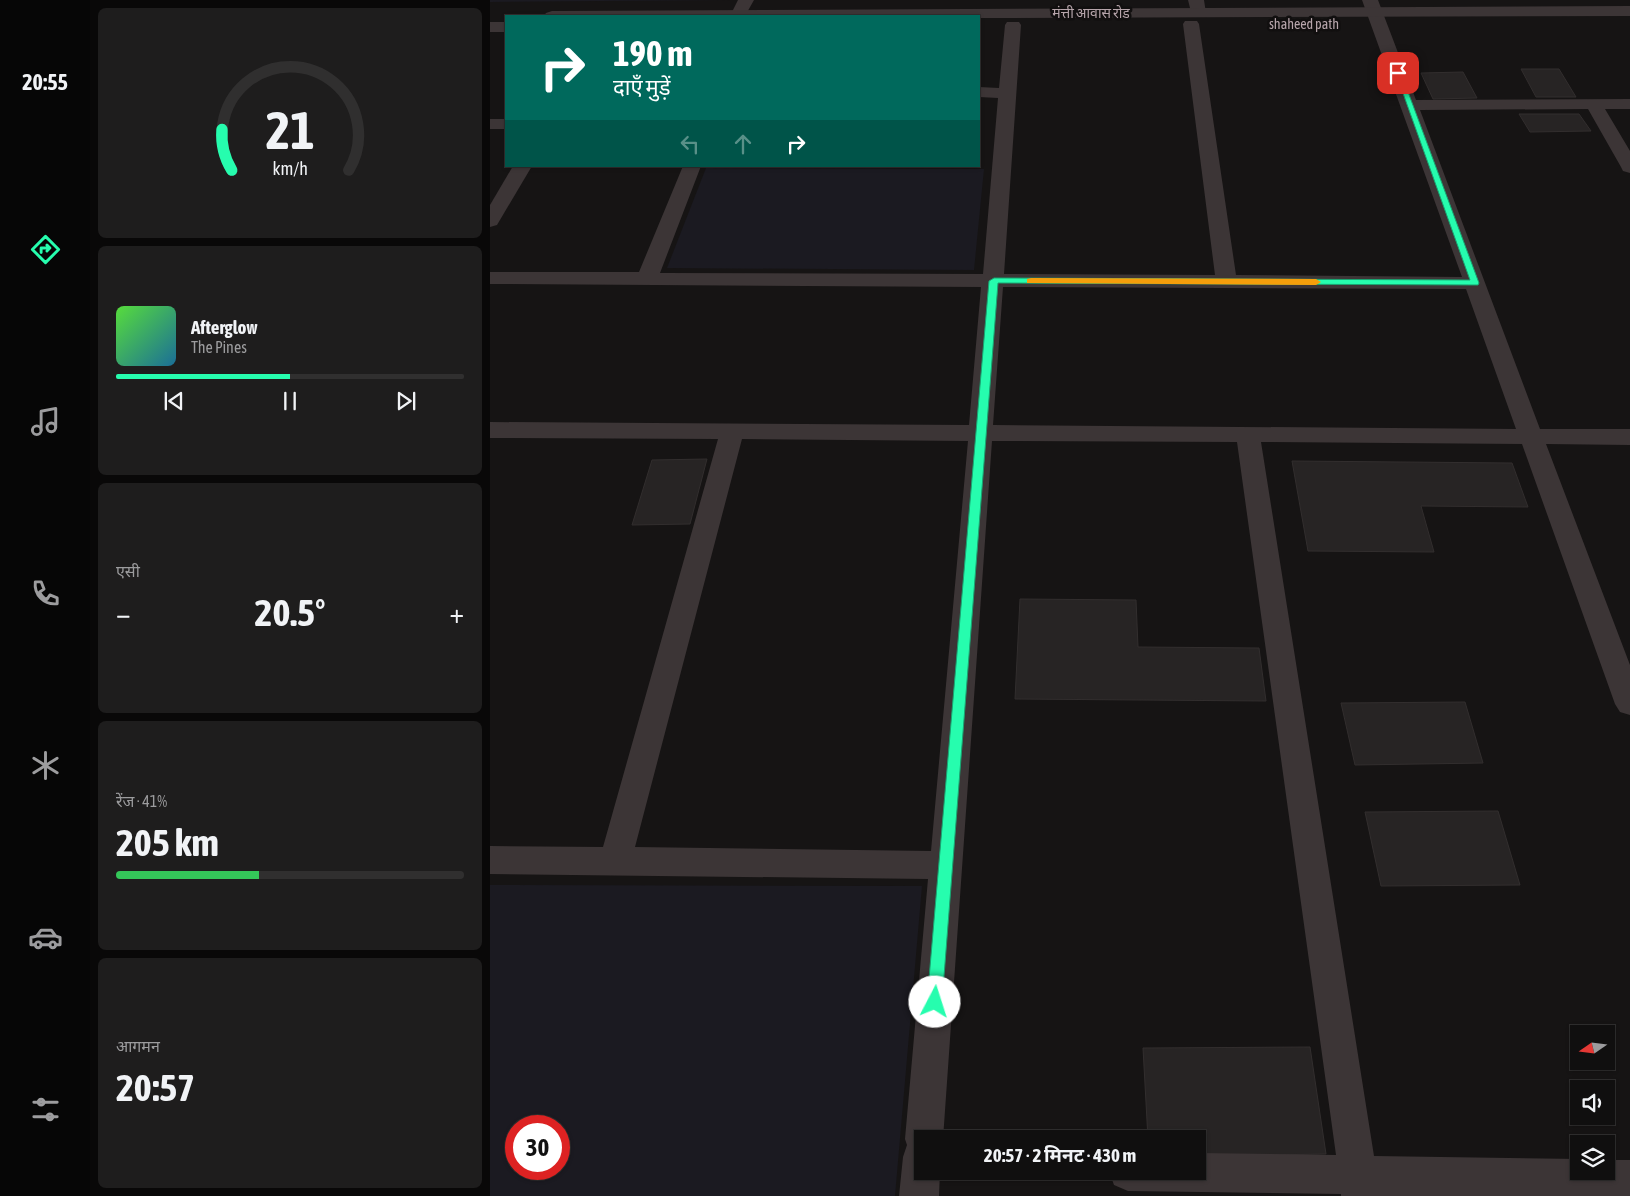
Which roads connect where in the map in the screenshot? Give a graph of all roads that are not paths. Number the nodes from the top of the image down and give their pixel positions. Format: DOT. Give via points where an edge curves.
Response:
graph roads {
  1 [pos="746,0"];
  2 [pos="1195,12"];
  3 [pos="1375,12"];
  4 [pos="1630,12"];
  5 [pos="739,14"];
  6 [pos="646,15"];
  7 [pos="490,17"];
  8 [pos="505,17"];
  9 [pos="1630,24"];
  10 [pos="980,25"];
  11 [pos="1014,25"];
  12 [pos="490,27"];
  13 [pos="505,27"];
  14 [pos="980,92"];
  15 [pos="1008,93"];
  16 [pos="1630,104"];
  17 [pos="1410,105"];
  18 [pos="1594,105"];
  19 [pos="490,124"];
  20 [pos="505,124"];
  21 [pos="522,167"];
  22 [pos="692,167"];
  23 [pos="1630,167"];
  24 [pos="490,221"];
  25 [pos="490,278"];
  26 [pos="647,279"];
  27 [pos="994,281"];
  28 [pos="1226,282"];
  29 [pos="1475,283"];
  30 [pos="490,430"];
  31 [pos="732,432"];
  32 [pos="981,434"];
  33 [pos="1248,435"];
  34 [pos="1532,437"];
  35 [pos="1630,437"];
  36 [pos="1630,704"];
  37 [pos="490,860"];
  38 [pos="615,861"];
  39 [pos="946,865"];
  40 [pos="925,1130"];
  41 [pos="1206,1176"];
  42 [pos="1630,1180"];
  43 [pos="1359,1186"];
  1 -- 5 [label="street"];
  2 -- 3 [label="street, shaheed path"];
  2 -- 5 [label="street, मंत्ती आवास रोड"];
  2 -- 11 [label="street, shaheed path"];
  2 -- 28 [label="street"];
  3 -- 4 [label="street"];
  3 -- 9 [label="street, shaheed path"];
  3 -- 17 [label="street"];
  5 -- 6 [label="street, मंत्ती आवास रोड"];
  7 -- 8 [label="street"];
  10 -- 11 [label="street, shaheed path"];
  11 -- 15 [label="street"];
  12 -- 13 [label="street"];
  14 -- 15 [label="street"];
  15 -- 27 [label="street" via="995,162"];
  16 -- 18 [label="street"];
  17 -- 18 [label="street"];
  17 -- 29 [label="street"];
  18 -- 23 [label="street"];
  19 -- 20 [label="street"];
  21 -- 24 [label="street"];
  22 -- 26 [label="street"];
  25 -- 26 [label="street"];
  26 -- 27 [label="street"];
  27 -- 28 [label="street"];
  27 -- 32 [label="street"];
  28 -- 29 [label="street"];
  29 -- 34 [label="street"];
  30 -- 31 [label="street"];
  31 -- 32 [label="street"];
  31 -- 38 [label="street"];
  32 -- 33 [label="street"];
  32 -- 39 [label="street"];
  33 -- 34 [label="street"];
  33 -- 43 [label="street"];
  34 -- 35 [label="street"];
  34 -- 36 [label="street"];
  37 -- 38 [label="street"];
  38 -- 39 [label="street"];
  39 -- 40 [label="street"];
  41 -- 43 [label="street"];
  42 -- 43 [label="street"];
}
